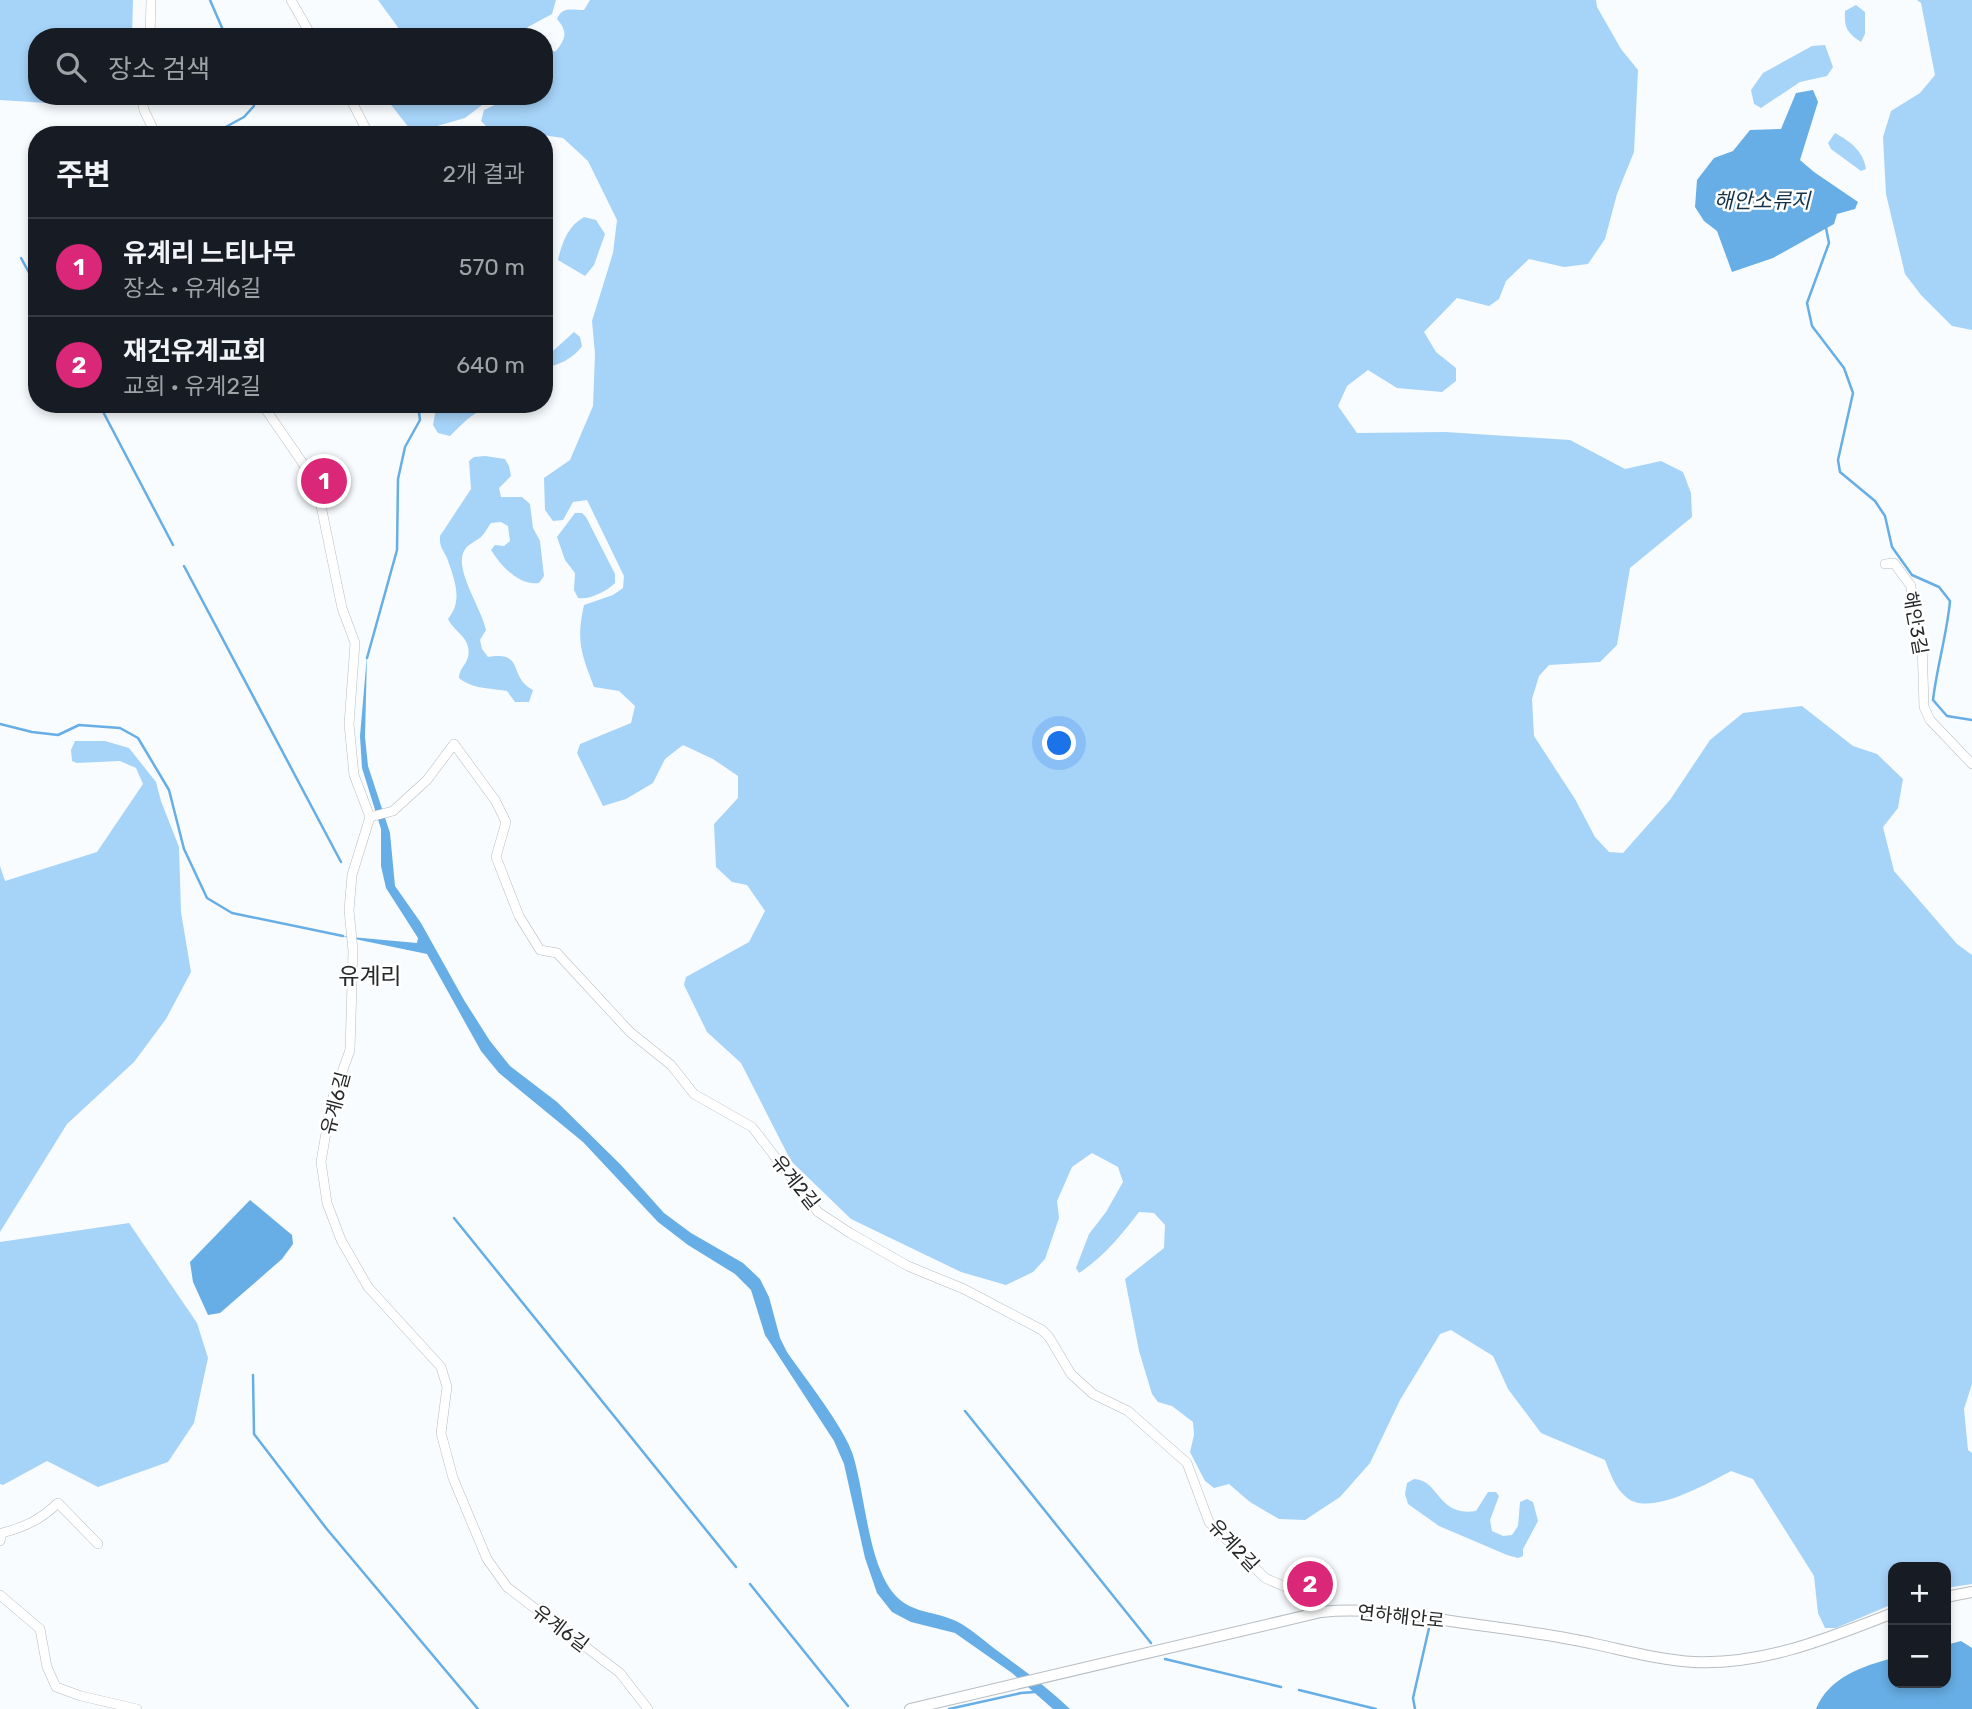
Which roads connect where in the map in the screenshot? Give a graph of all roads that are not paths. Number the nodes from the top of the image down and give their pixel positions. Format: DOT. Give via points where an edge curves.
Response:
graph roads {
  1 [pos="151,0"];
  2 [pos="291,0"];
  3 [pos="150,28"];
  4 [pos="307,28"];
  5 [pos="143,105"];
  6 [pos="354,105"];
  7 [pos="152,126"];
  8 [pos="364,126"];
  9 [pos="268,413"];
  10 [pos="1885,564"];
  11 [pos="1972,764"];
  12 [pos="370,817"];
  13 [pos="0,1541"];
  14 [pos="98,1544"];
  15 [pos="1972,1592"];
  16 [pos="0,1595"];
  17 [pos="1951,1596"];
  18 [pos="1321,1612"];
  19 [pos="1888,1615"];
  20 [pos="137,1709"];
  21 [pos="648,1709"];
  22 [pos="910,1709"];
  1 -- 3 [label="street"];
  2 -- 4 [label="street"];
  5 -- 7 [label="street"];
  6 -- 8 [label="street"];
  9 -- 12 [label="street" via="318,491 342,608 355,643 349,724 354,775"];
  10 -- 11 [label="street, 해안3길" via="1894,563 1911,586 1914,626 1923,642 1924,706 1930,720"];
  12 -- 18 [label="street, 유계2길" via="393,811 427,780 454,744 506,822 496,857 519,916 540,950 558,953 630,1032 671,1065 694,1094 752,1128 818,1212 908,1266 1042,1330 1071,1374 1093,1394 1128,1410 1186,1462 1215,1530 1265,1578"];
  12 -- 21 [label="street, 유계6길" via="352,875 350,1050 331,1103 321,1162 327,1203 341,1240 368,1287 441,1367 447,1387 441,1433 453,1478 487,1559 507,1587 620,1673"];
  13 -- 14 [label="street" via="2,1533 26,1527 58,1503"];
  15 -- 17 [label="street"];
  16 -- 20 [label="street" via="40,1629 56,1687"];
  18 -- 19 [label="street, 연하해안로" via="1394,1613 1551,1635 1695,1662 1775,1654"];
  18 -- 22 [label="street, 연하해안로"];
}
